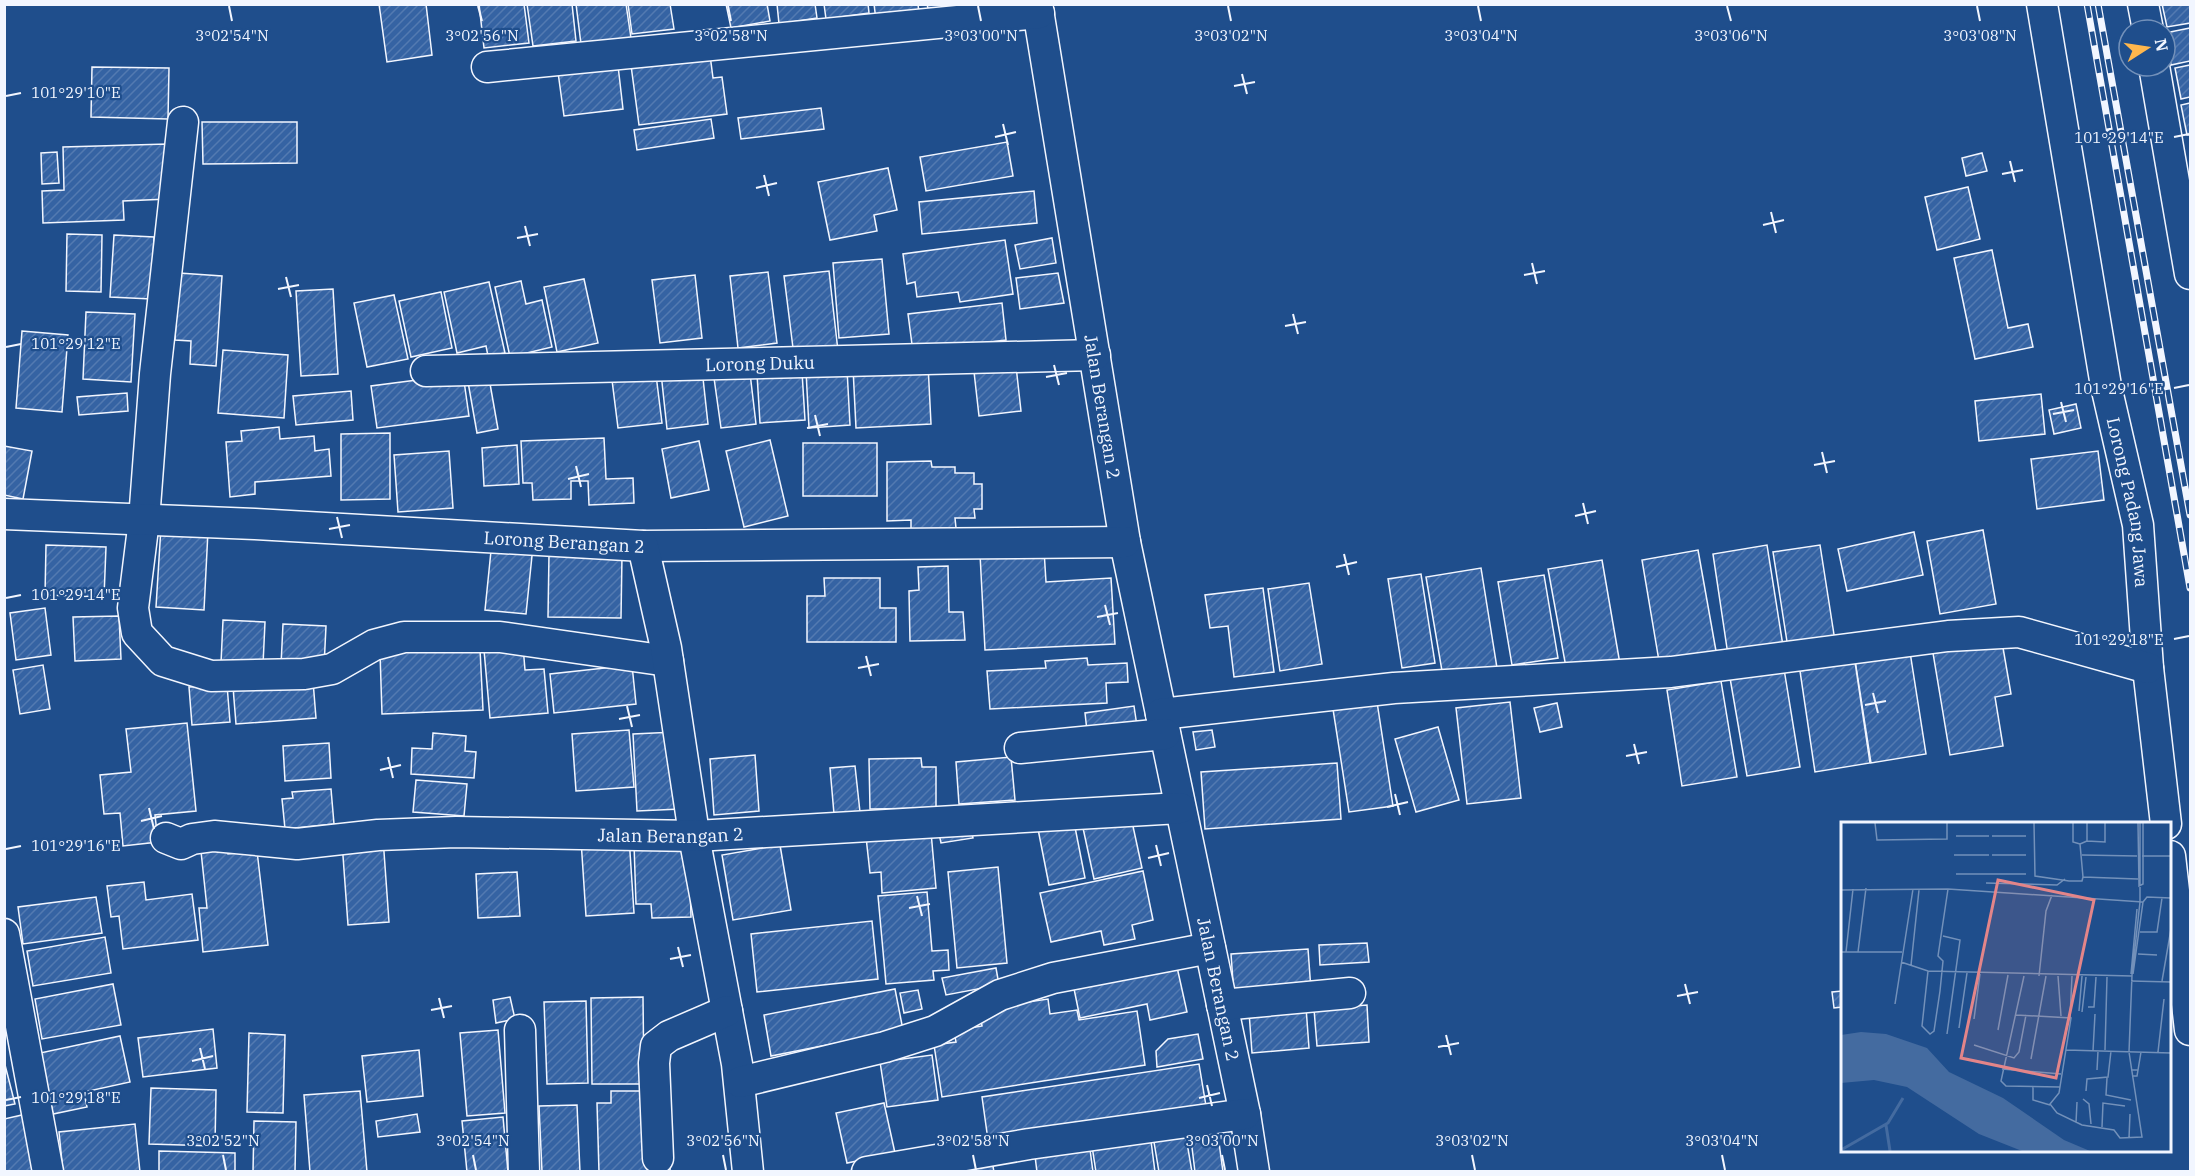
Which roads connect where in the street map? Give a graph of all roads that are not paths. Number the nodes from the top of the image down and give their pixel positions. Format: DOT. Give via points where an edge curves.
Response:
graph roads {
  1 [pos="2042,4"];
  2 [pos="1038,9"];
  3 [pos="487,67"];
  4 [pos="2156,78"];
  5 [pos="183,122"];
  6 [pos="2190,274"];
  7 [pos="1095,355"];
  8 [pos="426,371"];
  9 [pos="4,514"];
  10 [pos="144,520"];
  11 [pos="1125,542"];
  12 [pos="643,546"];
  13 [pos="668,661"];
  14 [pos="2148,668"];
  15 [pos="1163,724"];
  16 [pos="1020,748"];
  17 [pos="1180,808"];
  18 [pos="2166,822"];
  19 [pos="696,836"];
  20 [pos="166,838"];
  21 [pos="2171,872"];
  22 [pos="4,934"];
  23 [pos="1210,948"];
  24 [pos="1350,993"];
  25 [pos="1222,1005"];
  26 [pos="727,1011"];
  27 [pos="520,1030"];
  28 [pos="2190,1030"];
  29 [pos="740,1082"];
  30 [pos="1245,1114"];
  31 [pos="658,1158"];
  32 [pos="48,1172"];
  33 [pos="524,1172"];
  34 [pos="748,1172"];
  35 [pos="867,1172"];
  36 [pos="1254,1172"];
  1 -- 14 [label="street, Lorong Padang Jawa" via="2106,386 2138,525"];
  2 -- 3 [label="street"];
  2 -- 7 [label="street, Jalan Berangan 2"];
  4 -- 6 [label="street"];
  5 -- 10 [label="street" via="155,374"];
  7 -- 8 [label="street, Lorong Duku"];
  7 -- 11 [label="street, Jalan Berangan 2"];
  9 -- 10 [label="street, Lorong Berangan 2"];
  10 -- 12 [label="street, Lorong Berangan 2"];
  10 -- 13 [label="street" via="133,608 137,633 163,660 210,676 304,674 332,669 374,645 404,637 500,637"];
  11 -- 12 [label="street, Lorong Berangan 2"];
  11 -- 15 [label="street, Jalan Berangan 2"];
  12 -- 13 [label="street"];
  13 -- 19 [label="street"];
  14 -- 15 [label="street" via="2019,633 1948,636 1671,672 1394,688"];
  14 -- 18 [label="street, Lorong Padang Jawa"];
  15 -- 16 [label="street"];
  15 -- 17 [label="street, Jalan Berangan 2"];
  17 -- 19 [label="street, Jalan Berangan 2"];
  17 -- 23 [label="street, Jalan Berangan 2"];
  19 -- 20 [label="street, Jalan Berangan 2" via="456,832 297,844 214,836 181,844"];
  19 -- 26 [label="street"];
  21 -- 28 [label="street"];
  22 -- 32 [label="street"];
  23 -- 25 [label="street, Jalan Berangan 2"];
  23 -- 29 [label="street" via="1053,978 1000,995 935,1031"];
  24 -- 25 [label="street"];
  25 -- 30 [label="street, Jalan Berangan 2"];
  26 -- 29 [label="street"];
  26 -- 31 [label="street" via="669,1036 656,1046"];
  27 -- 33 [label="street"];
  29 -- 34 [label="street"];
  30 -- 35 [label="street" via="1029,1144"];
  30 -- 36 [label="street, Jalan Berangan 2"];
}
